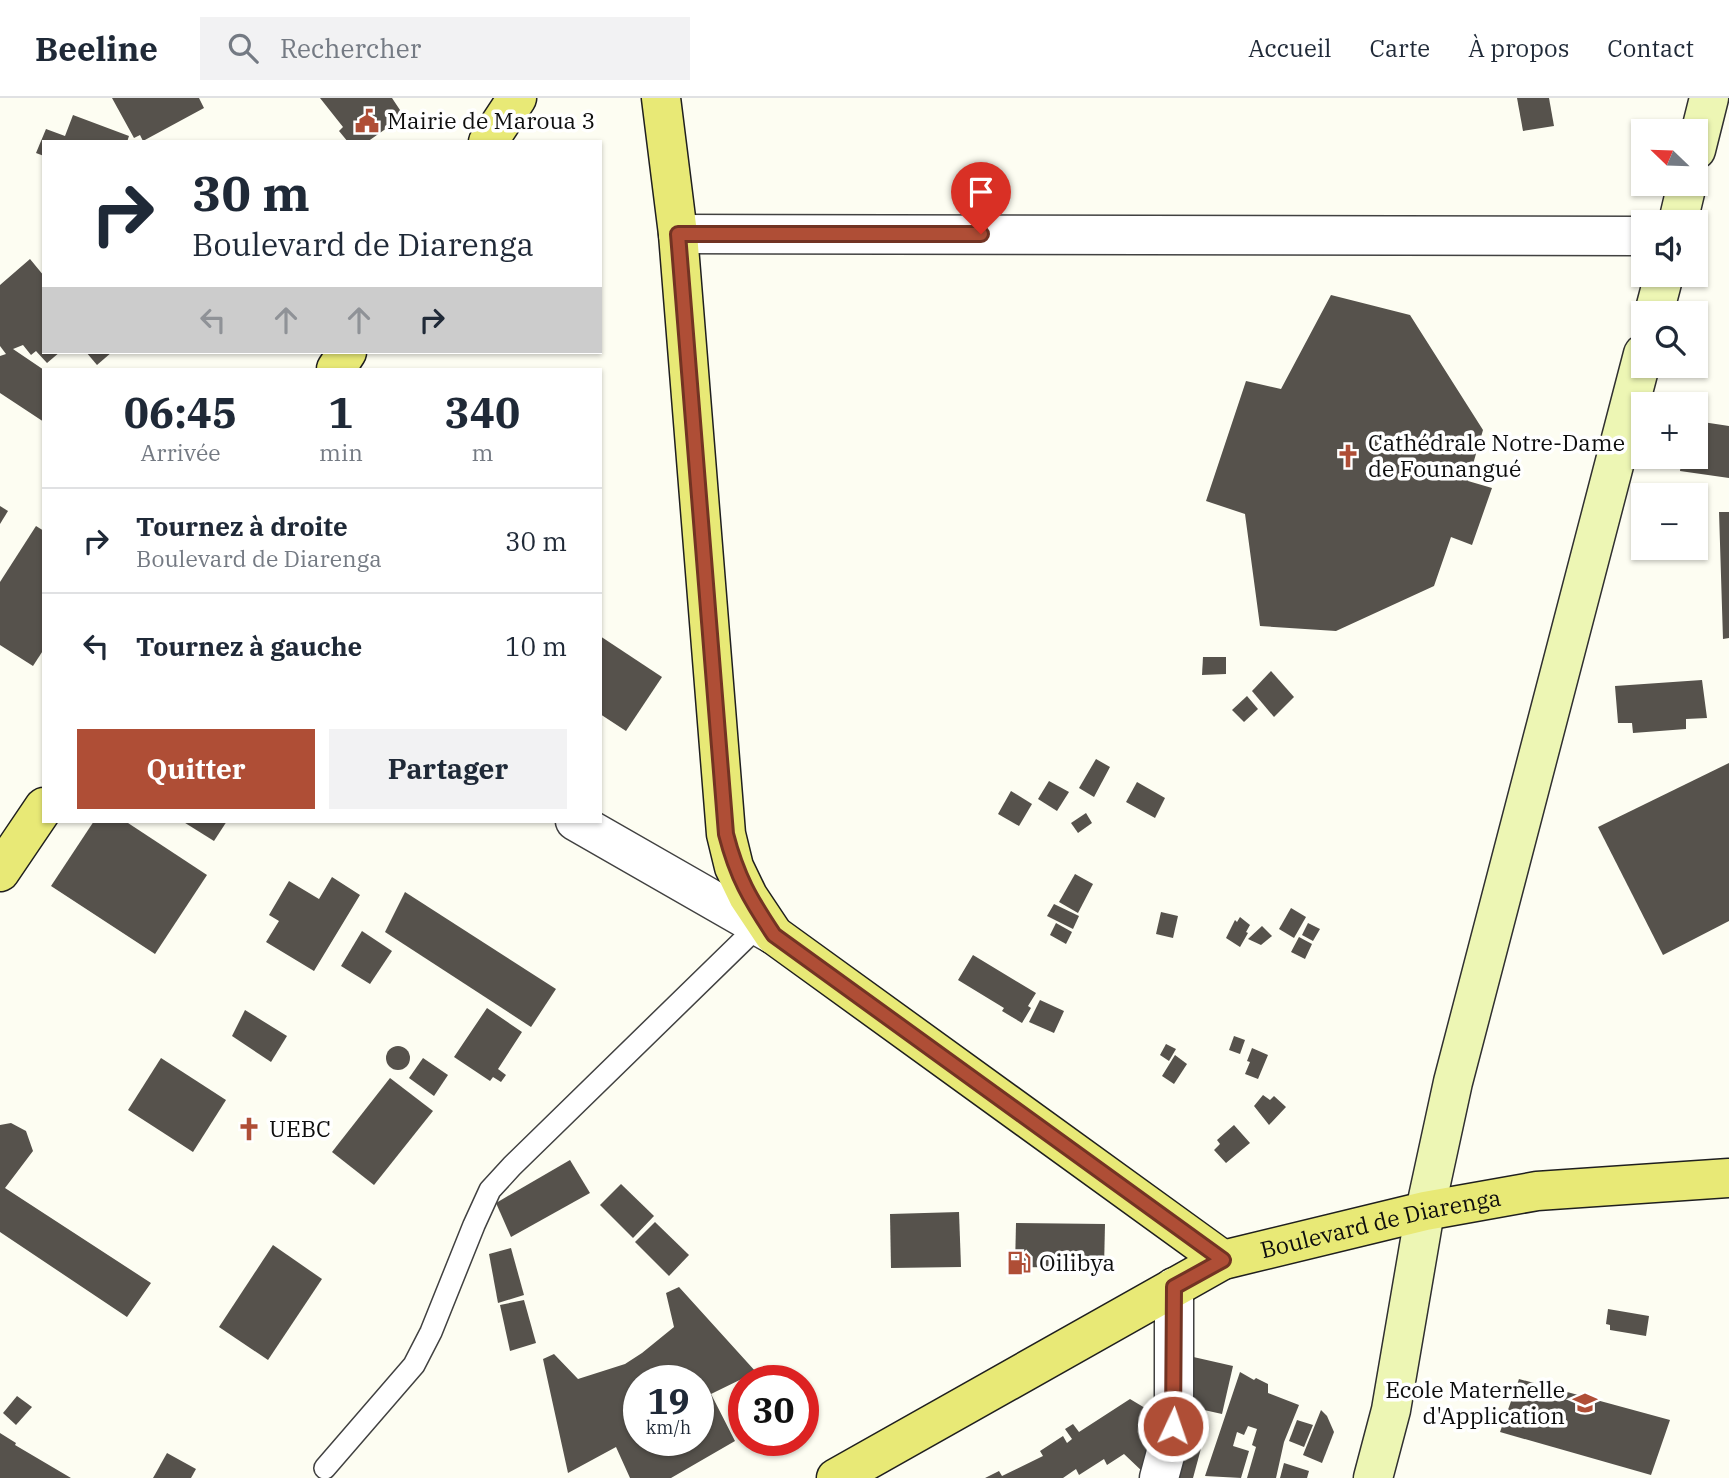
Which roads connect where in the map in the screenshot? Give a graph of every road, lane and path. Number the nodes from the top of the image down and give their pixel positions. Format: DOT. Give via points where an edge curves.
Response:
graph roads {
  1 [pos="517,98"];
  2 [pos="660,98"];
  3 [pos="1709,98"];
  4 [pos="1704,119"];
  5 [pos="489,140"];
  6 [pos="678,234"];
  7 [pos="1631,236"];
  8 [pos="1637,378"];
  9 [pos="42,810"];
  10 [pos="578,823"];
  11 [pos="0,872"];
  12 [pos="766,931"];
  13 [pos="1729,1178"];
  14 [pos="1425,1211"];
  15 [pos="1223,1260"];
  16 [pos="1174,1287"];
  17 [pos="325,1468"];
  18 [pos="836,1478"];
  19 [pos="1159,1478"];
  20 [pos="1373,1478"];
  1 -- 5 [label="main road"];
  2 -- 6 [label="main road"];
  3 -- 4 [label="main road"];
  6 -- 7 [label="street"];
  6 -- 12 [label="main road" via="726,834 734,867"];
  8 -- 14 [label="main road" via="1453,1082"];
  9 -- 11 [label="main road"];
  10 -- 12 [label="street"];
  12 -- 15 [label="main road"];
  12 -- 17 [label="lane" via="490,1190 414,1365"];
  13 -- 14 [label="main road, Boulevard de Diarenga" via="1536,1191"];
  14 -- 15 [label="main road, Boulevard de Diarenga"];
  14 -- 20 [label="main road" via="1391,1410"];
  15 -- 16 [label="main road, Boulevard de Diarenga"];
  16 -- 18 [label="main road, Boulevard de Diarenga"];
  16 -- 19 [label="street" via="1173,1426"];
}
